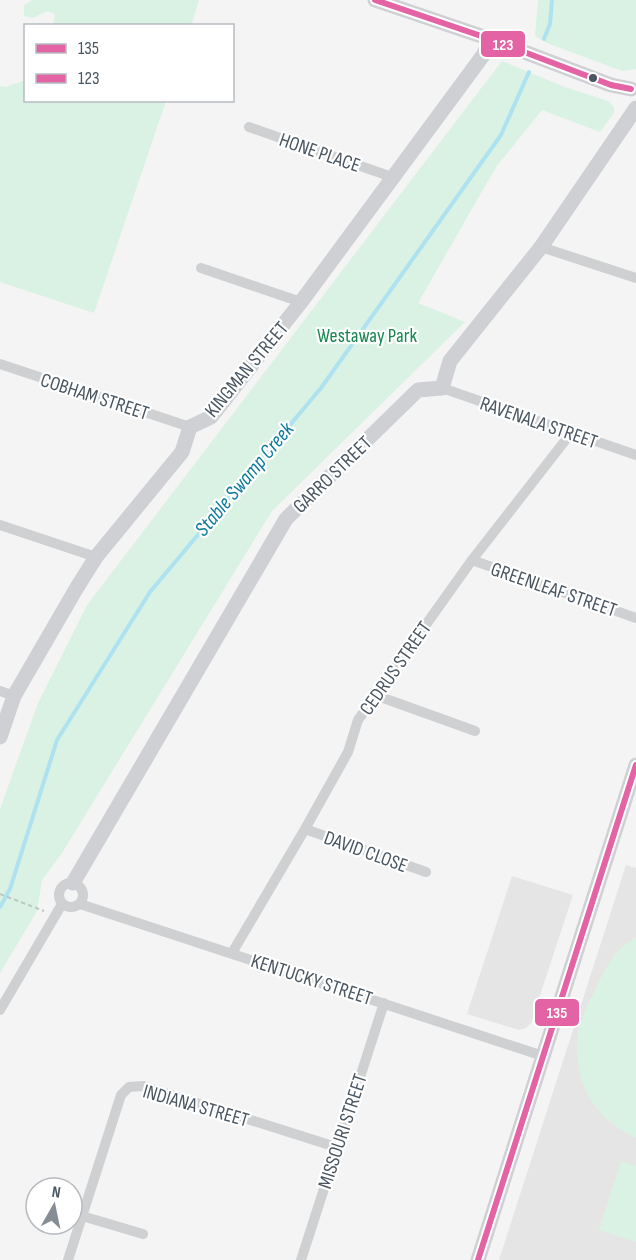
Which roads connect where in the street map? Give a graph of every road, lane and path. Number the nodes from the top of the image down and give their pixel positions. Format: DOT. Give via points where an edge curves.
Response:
graph roads {
  1 [pos="375,0"];
  2 [pos="490,39"];
  3 [pos="634,86"];
  4 [pos="636,107"];
  5 [pos="249,127"];
  6 [pos="392,177"];
  7 [pos="542,247"];
  8 [pos="201,268"];
  9 [pos="636,278"];
  10 [pos="301,302"];
  11 [pos="0,364"];
  12 [pos="442,388"];
  13 [pos="190,427"];
  14 [pos="571,433"];
  15 [pos="636,455"];
  16 [pos="0,525"];
  17 [pos="96,557"];
  18 [pos="472,560"];
  19 [pos="636,618"];
  20 [pos="7,693"];
  21 [pos="375,694"];
  22 [pos="475,731"];
  23 [pos="0,736"];
  24 [pos="636,765"];
  25 [pos="305,829"];
  26 [pos="426,872"];
  27 [pos="73,883"];
  28 [pos="0,894"];
  29 [pos="62,904"];
  30 [pos="80,904"];
  31 [pos="32,906"];
  32 [pos="232,953"];
  33 [pos="384,1003"];
  34 [pos="0,1010"];
  35 [pos="543,1056"];
  36 [pos="336,1147"];
  37 [pos="84,1210"];
  38 [pos="84,1217"];
  39 [pos="143,1234"];
  40 [pos="76,1236"];
  41 [pos="68,1260"];
  42 [pos="301,1260"];
  43 [pos="478,1260"];
  1 -- 2 [label="street"];
  2 -- 3 [label="street" via="611,85"];
  2 -- 6 [label="street, KINGMAN STREET" via="484,54"];
  3 -- 4 [label="street" via="630,99"];
  4 -- 7 [label="street"];
  5 -- 6 [label="street, HONE PLACE"];
  6 -- 10 [label="street, KINGMAN STREET"];
  7 -- 9 [label="street"];
  7 -- 12 [label="street" via="450,361"];
  8 -- 10 [label="street"];
  10 -- 13 [label="street, KINGMAN STREET" via="211,417"];
  11 -- 13 [label="street, COBHAM STREET"];
  12 -- 14 [label="street, RAVENALA STREET"];
  12 -- 27 [label="street, GARRO STREET" via="418,390 286,519"];
  13 -- 17 [label="street, KINGMAN STREET" via="182,452"];
  14 -- 15 [label="street, RAVENALA STREET"];
  14 -- 18 [label="street, CEDRUS STREET"];
  16 -- 17 [label="street"];
  17 -- 20 [label="street, KINGMAN STREET"];
  18 -- 19 [label="street, GREENLEAF STREET"];
  18 -- 21 [label="street, CEDRUS STREET"];
  20 -- 23 [label="street, KINGMAN STREET"];
  21 -- 22 [label="street"];
  21 -- 25 [label="street, CEDRUS STREET" via="358,720 348,752"];
  24 -- 35 [label="street"];
  25 -- 26 [label="street, DAVID CLOSE"];
  25 -- 32 [label="street, CEDRUS STREET"];
  27 -- 29 [label="street" via="60,890"];
  27 -- 30 [label="street" via="83,893"];
  28 -- 31 [label="path"];
  29 -- 30 [label="street" via="71,908"];
  29 -- 34 [label="street"];
  30 -- 32 [label="street, KENTUCKY STREET"];
  32 -- 33 [label="street, KENTUCKY STREET"];
  33 -- 35 [label="street, KENTUCKY STREET"];
  33 -- 36 [label="street, MISSOURI STREET"];
  35 -- 43 [label="street"];
  36 -- 37 [label="street, INDIANA STREET" via="143,1086 129,1087 121,1095"];
  36 -- 42 [label="street, MISSOURI STREET"];
  38 -- 39 [label="street"];
  40 -- 41 [label="street, INDIANA STREET"];
}
